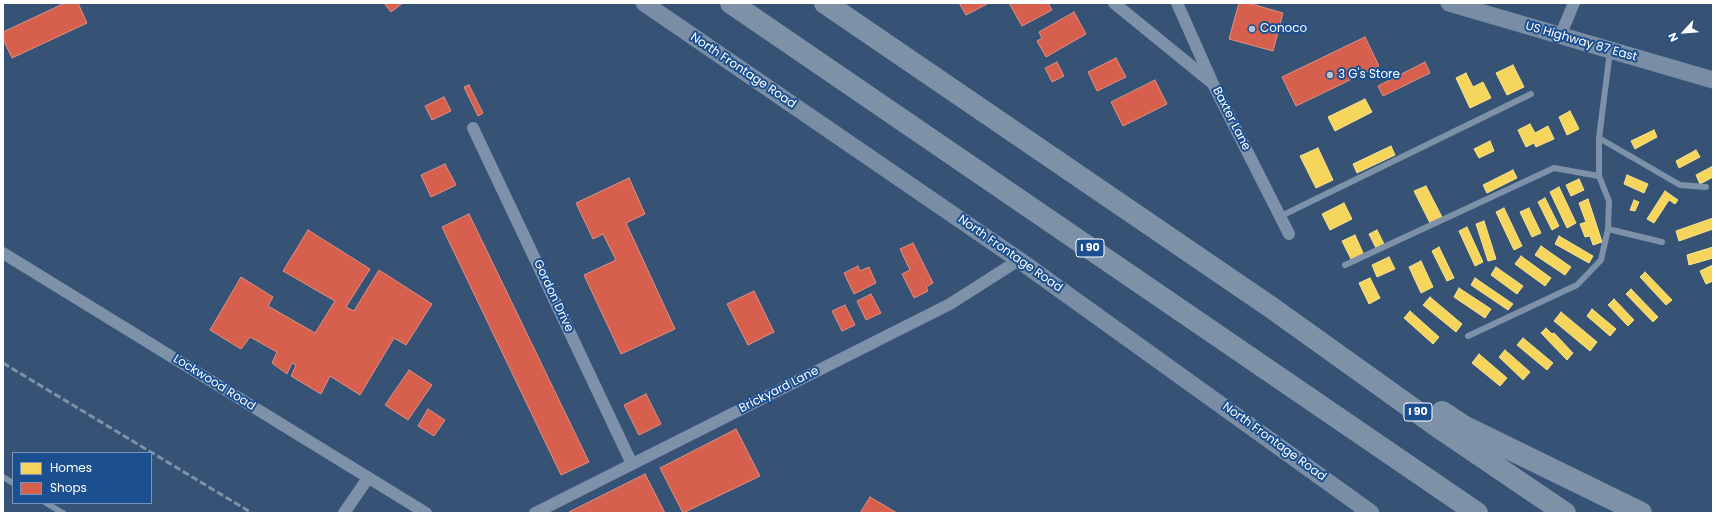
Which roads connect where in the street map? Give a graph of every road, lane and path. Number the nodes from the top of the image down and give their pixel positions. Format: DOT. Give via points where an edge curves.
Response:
graph roads {
  1 [pos="644,3"];
  2 [pos="731,3"];
  3 [pos="825,3"];
  4 [pos="1114,3"];
  5 [pos="1177,3"];
  6 [pos="1449,3"];
  7 [pos="1574,3"];
  8 [pos="1560,36"];
  9 [pos="1610,50"];
  10 [pos="1713,80"];
  11 [pos="1213,84"];
  12 [pos="1532,94"];
  13 [pos="473,128"];
  14 [pos="1599,138"];
  15 [pos="1599,176"];
  16 [pos="1706,187"];
  17 [pos="1280,216"];
  18 [pos="1608,230"];
  19 [pos="1289,234"];
  20 [pos="1662,242"];
  21 [pos="3,253"];
  22 [pos="1019,260"];
  23 [pos="1345,265"];
  24 [pos="1272,308"];
  25 [pos="1468,336"];
  26 [pos="632,464"];
  27 [pos="3,477"];
  28 [pos="368,478"];
  29 [pos="12,482"];
  30 [pos="48,504"];
  31 [pos="63,513"];
  32 [pos="344,513"];
  33 [pos="426,513"];
  34 [pos="535,513"];
  35 [pos="1371,513"];
  36 [pos="1476,513"];
  37 [pos="1565,513"];
  38 [pos="1641,513"];
  1 -- 22 [label="street, North Frontage Road"];
  2 -- 36 [label="highway, I 90"];
  3 -- 24 [label="highway, I 90"];
  4 -- 11 [label="street"];
  5 -- 11 [label="street, Baxter Lane"];
  6 -- 8 [label="street, US Highway 87 East"];
  7 -- 8 [label="street"];
  8 -- 9 [label="street, US Highway 87 East"];
  9 -- 10 [label="street, US Highway 87 East"];
  9 -- 14 [label="lane"];
  11 -- 17 [label="street, Baxter Lane"];
  12 -- 17 [label="lane"];
  13 -- 26 [label="street, Gordon Drive"];
  14 -- 15 [label="lane"];
  14 -- 16 [label="lane" via="1680,185"];
  15 -- 18 [label="lane" via="1609,201"];
  15 -- 23 [label="lane" via="1554,168"];
  17 -- 19 [label="street, Baxter Lane"];
  18 -- 20 [label="lane"];
  18 -- 25 [label="lane" via="1601,260 1577,285"];
  21 -- 28 [label="street, Lockwood Road"];
  22 -- 26 [label="street, Brickyard Lane" via="950,304"];
  22 -- 35 [label="street, North Frontage Road"];
  24 -- 37 [label="highway, I 90" via="1444,431"];
  24 -- 38 [label="highway" via="1465,427"];
  26 -- 34 [label="street, Brickyard Lane"];
  27 -- 29 [label="lane"];
  28 -- 32 [label="street"];
  28 -- 33 [label="street, Lockwood Road"];
  30 -- 31 [label="lane"];
}
